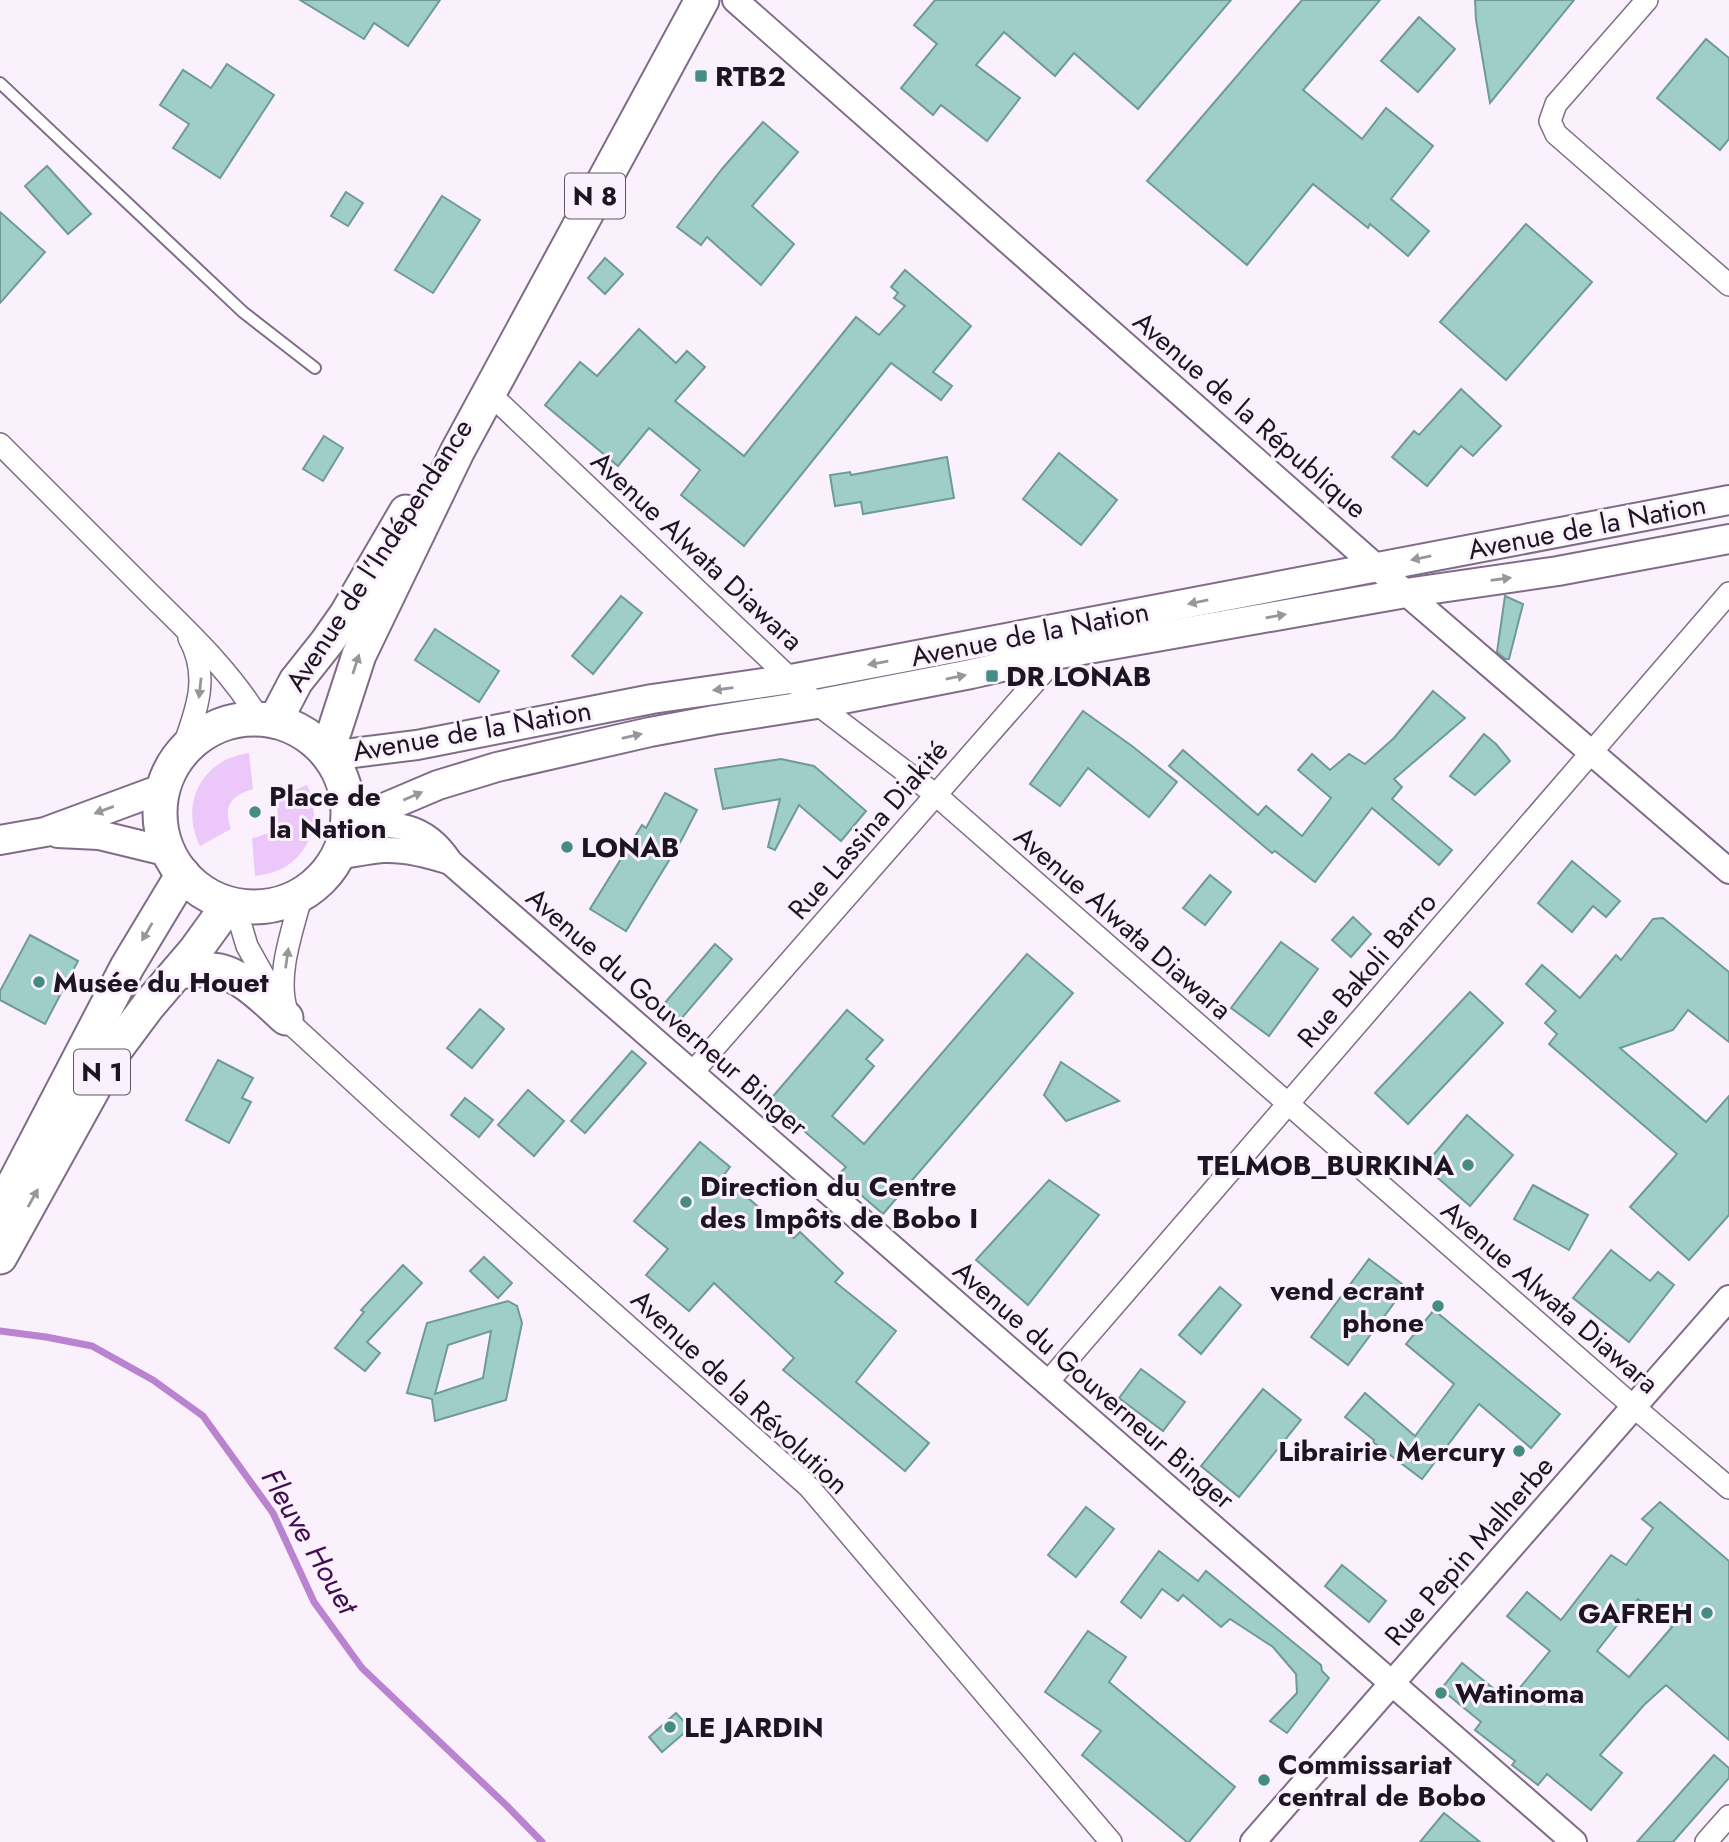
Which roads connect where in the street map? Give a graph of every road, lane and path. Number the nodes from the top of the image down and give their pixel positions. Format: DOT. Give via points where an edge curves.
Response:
graph roads {
  1 [pos="702,0"];
  2 [pos="735,0"];
  3 [pos="1647,0"];
  4 [pos="0,83"];
  5 [pos="1729,285"];
  6 [pos="315,368"];
  7 [pos="488,392"];
  8 [pos="0,444"];
  9 [pos="1729,500"];
  10 [pos="1729,539"];
  11 [pos="1377,567"];
  12 [pos="1406,593"];
  13 [pos="1729,593"];
  14 [pos="1086,623"];
  15 [pos="181,625"];
  16 [pos="1060,654"];
  17 [pos="791,679"];
  18 [pos="817,704"];
  19 [pos="267,720"];
  20 [pos="330,745"];
  21 [pos="1591,752"];
  22 [pos="180,756"];
  23 [pos="164,788"];
  24 [pos="936,795"];
  25 [pos="348,822"];
  26 [pos="45,832"];
  27 [pos="0,841"];
  28 [pos="337,857"];
  29 [pos="450,862"];
  30 [pos="176,863"];
  31 [pos="1729,871"];
  32 [pos="302,894"];
  33 [pos="232,905"];
  34 [pos="179,972"];
  35 [pos="288,1020"];
  36 [pos="692,1073"];
  37 [pos="1287,1104"];
  38 [pos="0,1211"];
  39 [pos="0,1257"];
  40 [pos="1729,1298"];
  41 [pos="1046,1382"];
  42 [pos="1634,1408"];
  43 [pos="1729,1488"];
  44 [pos="1393,1684"];
  45 [pos="1729,1816"];
  46 [pos="1111,1842"];
  47 [pos="1253,1842"];
  48 [pos="1574,1842"];
  49 [pos="1706,1842"];
  1 -- 7 [label="highway, Avenue de l'Indépendance / N 8"];
  2 -- 11 [label="street, Avenue de la République"];
  3 -- 5 [label="street" via="1556,104 1550,121 1556,134"];
  4 -- 6 [label="lane" via="243,312"];
  7 -- 17 [label="street, Avenue Alwata Diawara"];
  7 -- 19 [label="highway, Avenue de l'Indépendance / N 8" via="446,444 346,615"];
  20 -- 7 [label="highway, Avenue de l'Indépendance / N 8, one-way" via="359,655"];
  8 -- 15 [label="street"];
  9 -- 11 [label="main road, Avenue de la Nation, one-way"];
  12 -- 10 [label="main road, Avenue de la Nation, one-way"];
  11 -- 12 [label="street, Avenue de la République"];
  11 -- 14 [label="main road, Avenue de la Nation, one-way"];
  16 -- 12 [label="main road, Avenue de la Nation, one-way"];
  12 -- 21 [label="street, Avenue de la République"];
  13 -- 21 [label="street, Rue Bakoli Barro"];
  14 -- 16 [label="street, Rue Lassina Diakité"];
  14 -- 17 [label="main road, Avenue de la Nation, one-way"];
  15 -- 19 [label="street"];
  15 -- 22 [label="street, one-way" via="196,652 201,676 198,706"];
  18 -- 16 [label="main road, Avenue de la Nation, one-way"];
  16 -- 24 [label="street, Rue Lassina Diakité"];
  17 -- 18 [label="street, Avenue Alwata Diawara"];
  17 -- 20 [label="main road, Avenue de la Nation, one-way" via="652,699 417,744"];
  18 -- 24 [label="street, Avenue Alwata Diawara"];
  25 -- 18 [label="main road, Avenue de la Nation, one-way" via="496,767 650,732"];
  19 -- 20 [label="highway"];
  19 -- 22 [label="highway" via="225,724 200,737"];
  20 -- 25 [label="highway" via="345,790"];
  21 -- 31 [label="street, Avenue de la République"];
  21 -- 37 [label="street, Rue Bakoli Barro"];
  22 -- 23 [label="highway"];
  23 -- 26 [label="main road, one-way"];
  23 -- 30 [label="highway" via="161,820"];
  24 -- 36 [label="street, Rue Lassina Diakité"];
  24 -- 37 [label="street, Avenue Alwata Diawara"];
  25 -- 28 [label="highway"];
  25 -- 29 [label="street, Avenue du Gouverneur Binger" via="411,828 439,845"];
  26 -- 27 [label="main road"];
  26 -- 30 [label="main road" via="99,835"];
  28 -- 29 [label="street, Avenue du Gouverneur Binger" via="382,850"];
  28 -- 32 [label="highway" via="328,872"];
  29 -- 36 [label="street, Avenue du Gouverneur Binger"];
  30 -- 33 [label="highway" via="203,892"];
  30 -- 38 [label="highway, N 1, one-way"];
  32 -- 33 [label="highway" via="270,906"];
  35 -- 32 [label="street, one-way" via="283,1000 286,956"];
  33 -- 34 [label="highway, N 1"];
  33 -- 35 [label="street, Avenue de la Révolution" via="247,946"];
  34 -- 35 [label="highway" via="227,973"];
  39 -- 34 [label="highway, N 1, one-way" via="113,1053"];
  35 -- 46 [label="street, Avenue de la Révolution" via="810,1487"];
  36 -- 41 [label="street, Avenue du Gouverneur Binger"];
  37 -- 41 [label="street, Rue Bakoli Barro"];
  37 -- 42 [label="street, Avenue Alwata Diawara"];
  40 -- 42 [label="street, Rue Pepin Malherbe"];
  41 -- 44 [label="street, Avenue du Gouverneur Binger"];
  42 -- 43 [label="street, Avenue Alwata Diawara"];
  42 -- 44 [label="street, Rue Pepin Malherbe"];
  44 -- 47 [label="street, Rue Pepin Malherbe"];
  44 -- 48 [label="street, Avenue du Gouverneur Binger"];
  45 -- 49 [label="street"];
}
